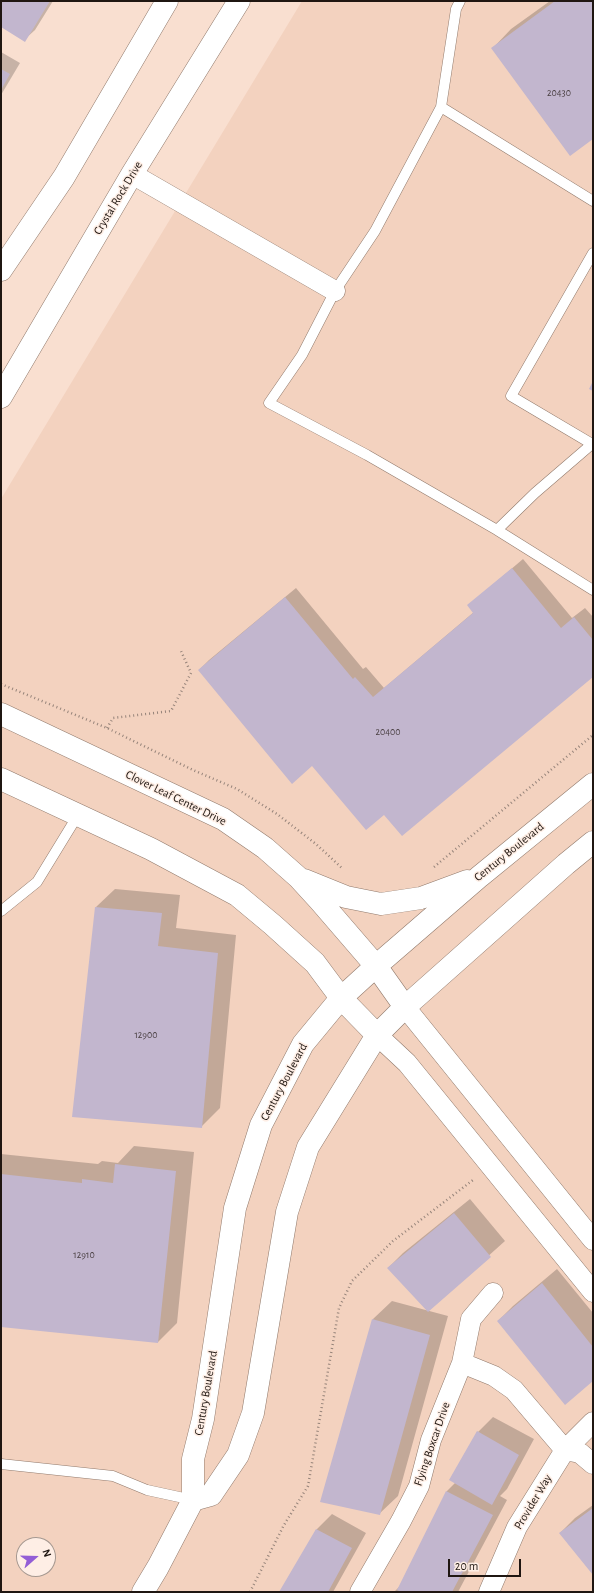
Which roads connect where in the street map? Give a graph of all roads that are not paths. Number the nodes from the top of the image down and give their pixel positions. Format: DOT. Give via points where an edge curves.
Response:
graph roads {
  1 [pos="167,1"];
  2 [pos="239,1"];
  3 [pos="460,1"];
  4 [pos="441,107"];
  5 [pos="132,174"];
  6 [pos="593,201"];
  7 [pos="593,253"];
  8 [pos="1,270"];
  9 [pos="334,291"];
  10 [pos="1,397"];
  11 [pos="497,530"];
  12 [pos="593,590"];
  13 [pos="1,714"];
  14 [pos="1,779"];
  15 [pos="593,784"];
  16 [pos="78,815"];
  17 [pos="593,842"];
  18 [pos="479,877"];
  19 [pos="299,878"];
  20 [pos="1,911"];
  21 [pos="376,966"];
  22 [pos="341,998"];
  23 [pos="405,1007"];
  24 [pos="377,1035"];
  25 [pos="593,1240"];
  26 [pos="593,1292"];
  27 [pos="494,1294"];
  28 [pos="462,1363"];
  29 [pos="593,1422"];
  30 [pos="565,1450"];
  31 [pos="1,1464"];
  32 [pos="593,1464"];
  33 [pos="193,1500"];
  34 [pos="143,1592"];
  35 [pos="360,1592"];
  36 [pos="489,1592"];
  1 -- 8 [label="street" via="64,177"];
  2 -- 5 [label="street, Crystal Rock Drive"];
  3 -- 4 [label="lane" via="456,9"];
  4 -- 6 [label="lane"];
  4 -- 9 [label="lane" via="375,230"];
  5 -- 9 [label="street"];
  5 -- 10 [label="street, Crystal Rock Drive"];
  7 -- 11 [label="lane" via="512,396 592,444 534,493"];
  9 -- 11 [label="lane" via="302,355 269,403 367,455"];
  11 -- 12 [label="lane"];
  13 -- 19 [label="street, Clover Leaf Center Drive" via="223,819 265,848"];
  14 -- 16 [label="street"];
  15 -- 18 [label="street, Century Boulevard"];
  16 -- 20 [label="lane" via="37,882"];
  16 -- 22 [label="street" via="237,895 314,964"];
  17 -- 23 [label="street"];
  18 -- 19 [label="street" via="421,898 381,904 346,897"];
  18 -- 21 [label="street, Century Boulevard"];
  19 -- 21 [label="street, Clover Leaf Center Drive"];
  21 -- 22 [label="street, Century Boulevard"];
  21 -- 23 [label="street, Clover Leaf Center Drive"];
  22 -- 24 [label="street"];
  22 -- 33 [label="street, Century Boulevard" via="303,1044 261,1125 235,1208 202,1419 193,1460"];
  23 -- 24 [label="street"];
  23 -- 25 [label="street"];
  24 -- 26 [label="street" via="407,1063"];
  24 -- 33 [label="street" via="308,1147 287,1212 253,1413 238,1455 211,1495"];
  27 -- 28 [label="street, Flying Boxcar Drive" via="470,1319"];
  28 -- 30 [label="street" via="494,1376 514,1390"];
  28 -- 35 [label="street, Flying Boxcar Drive" via="431,1440 419,1486"];
  29 -- 30 [label="street, Provider Way"];
  30 -- 32 [label="street" via="580,1453"];
  30 -- 36 [label="street, Provider Way" via="517,1527"];
  31 -- 33 [label="lane" via="113,1476 147,1490"];
  33 -- 34 [label="street, Century Boulevard"];
}
